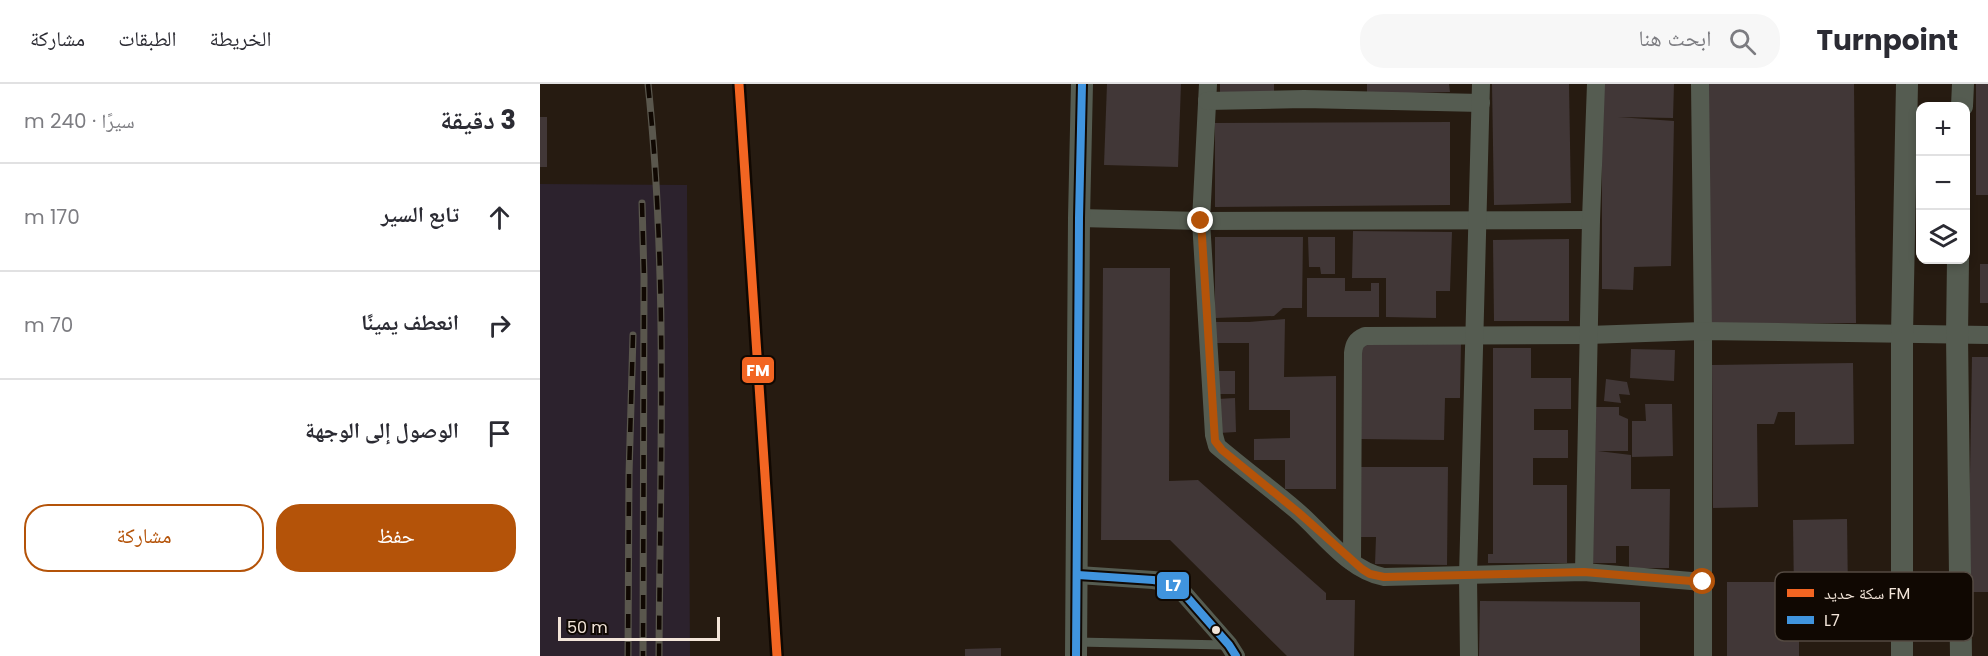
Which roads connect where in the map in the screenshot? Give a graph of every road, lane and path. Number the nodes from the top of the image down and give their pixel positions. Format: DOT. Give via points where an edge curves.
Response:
graph roads {
  1 [pos="1082,84"];
  2 [pos="1481,84"];
  3 [pos="1596,84"];
  4 [pos="1700,84"];
  5 [pos="1907,84"];
  6 [pos="1963,84"];
  7 [pos="1304,91"];
  8 [pos="1208,92"];
  9 [pos="1359,92"];
  10 [pos="1962,102"];
  11 [pos="1481,103"];
  12 [pos="1079,218"];
  13 [pos="1591,220"];
  14 [pos="1201,221"];
  15 [pos="1478,221"];
  16 [pos="1958,264"];
  17 [pos="1703,332"];
  18 [pos="1902,334"];
  19 [pos="1588,335"];
  20 [pos="1957,335"];
  21 [pos="1988,335"];
  22 [pos="1475,336"];
  23 [pos="1352,562"];
  24 [pos="1584,572"];
  25 [pos="1902,572"];
  26 [pos="1960,572"];
  27 [pos="1078,575"];
  28 [pos="1468,576"];
  29 [pos="1703,582"];
  30 [pos="1961,641"];
  31 [pos="1076,649"];
  32 [pos="1232,650"];
  33 [pos="1469,656"];
  34 [pos="1703,656"];
  35 [pos="1961,656"];
  1 -- 12 [label="street"];
  2 -- 11 [label="street"];
  3 -- 13 [label="street"];
  4 -- 17 [label="street"];
  5 -- 18 [label="street"];
  6 -- 10 [label="street"];
  7 -- 8 [label="street"];
  7 -- 9 [label="street"];
  8 -- 14 [label="street"];
  9 -- 11 [label="street"];
  11 -- 15 [label="street"];
  12 -- 14 [label="street"];
  12 -- 27 [label="street"];
  13 -- 15 [label="street"];
  13 -- 19 [label="street"];
  14 -- 15 [label="street"];
  14 -- 23 [label="street" via="1215,441"];
  15 -- 22 [label="street"];
  16 -- 20 [label="street"];
  17 -- 18 [label="street"];
  17 -- 19 [label="street"];
  17 -- 29 [label="street"];
  18 -- 20 [label="street"];
  18 -- 25 [label="street"];
  19 -- 22 [label="street"];
  19 -- 24 [label="street"];
  20 -- 21 [label="street"];
  20 -- 26 [label="street"];
  22 -- 23 [label="street" via="1365,336 1354,345"];
  22 -- 28 [label="street"];
  23 -- 28 [label="street" via="1370,574 1384,577"];
  24 -- 28 [label="street"];
  24 -- 29 [label="street"];
  27 -- 31 [label="street"];
  27 -- 32 [label="street" via="1153,580 1179,588"];
  28 -- 33 [label="street"];
  29 -- 34 [label="street"];
  30 -- 35 [label="street"];
  31 -- 32 [label="lane"];
}
